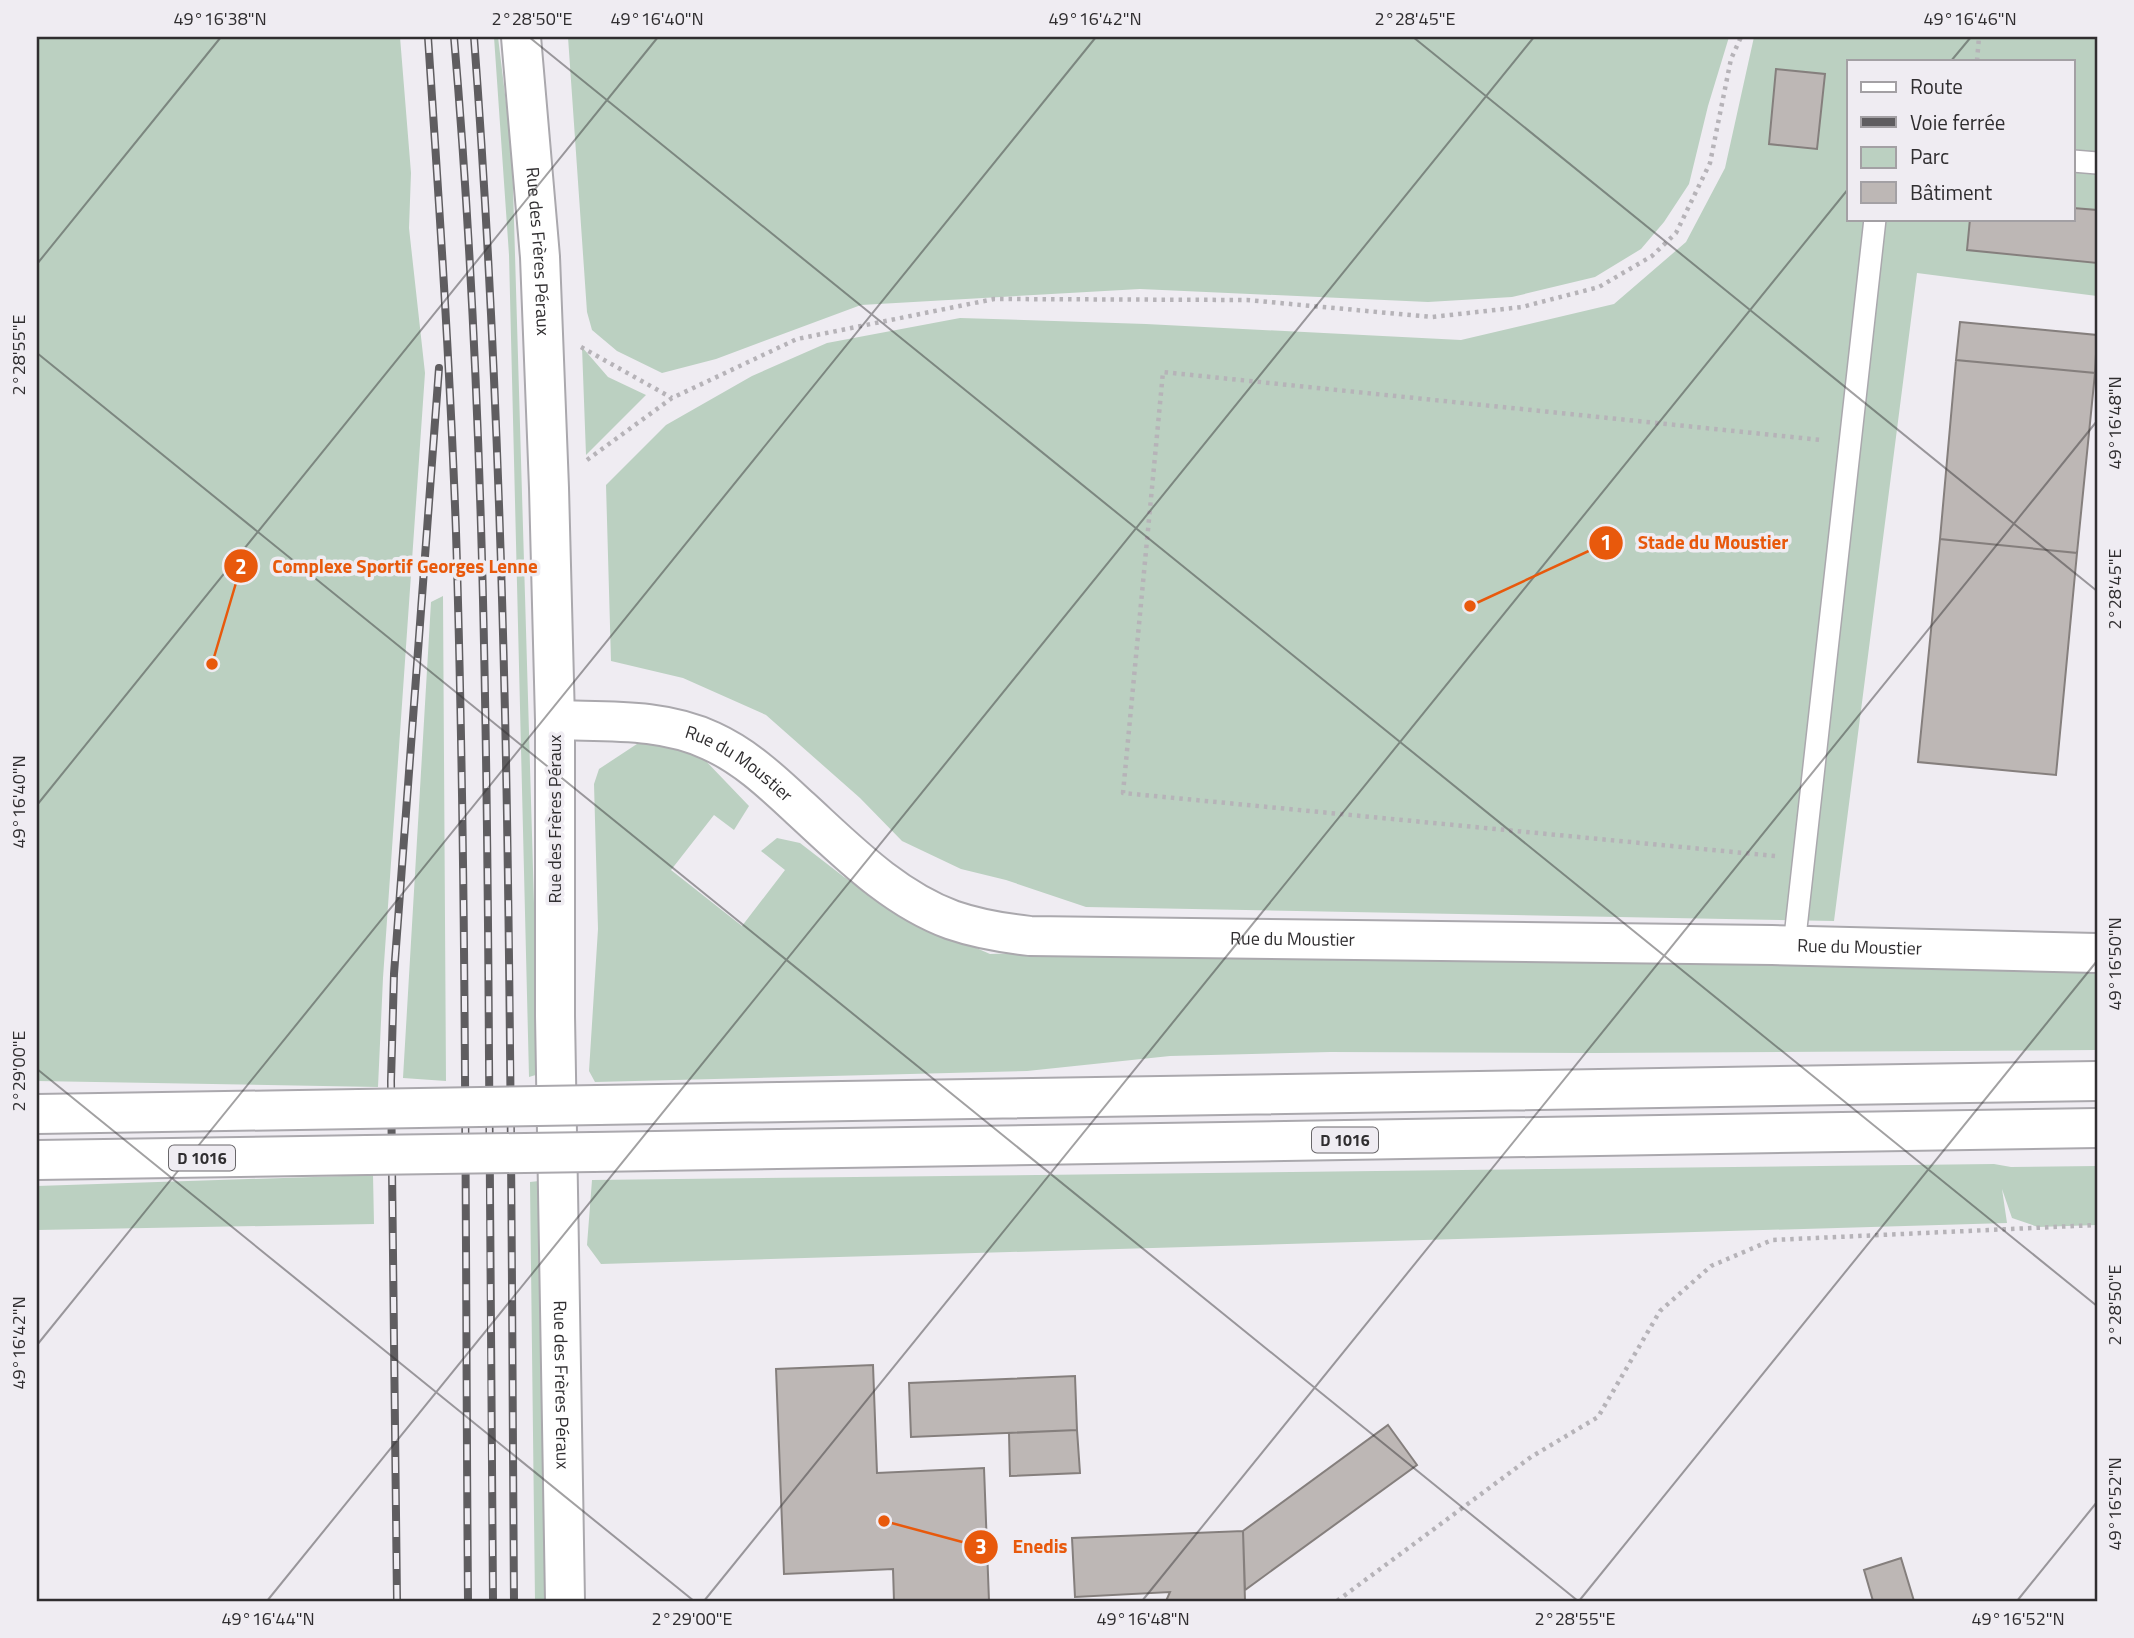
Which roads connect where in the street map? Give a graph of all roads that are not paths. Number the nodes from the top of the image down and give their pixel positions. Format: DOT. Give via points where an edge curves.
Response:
graph roads {
  1 [pos="521,37"];
  2 [pos="2074,161"];
  3 [pos="2097,163"];
  4 [pos="1875,220"];
  5 [pos="555,720"];
  6 [pos="1794,946"];
  7 [pos="2097,953"];
  8 [pos="2097,1081"];
  9 [pos="37,1114"];
  10 [pos="2097,1128"];
  11 [pos="37,1160"];
  12 [pos="565,1601"];
  1 -- 5 [label="main road, Rue des Frères Péraux" via="544,327"];
  2 -- 3 [label="lane"];
  4 -- 6 [label="lane"];
  5 -- 6 [label="main road, Rue du Moustier" via="649,723 710,740 758,769 890,887 951,919 1001,932"];
  5 -- 12 [label="main road, Rue des Frères Péraux"];
  6 -- 7 [label="main road, Rue du Moustier"];
  8 -- 9 [label="main road, bridge"];
  10 -- 11 [label="main road, D 1016, bridge"];
}
